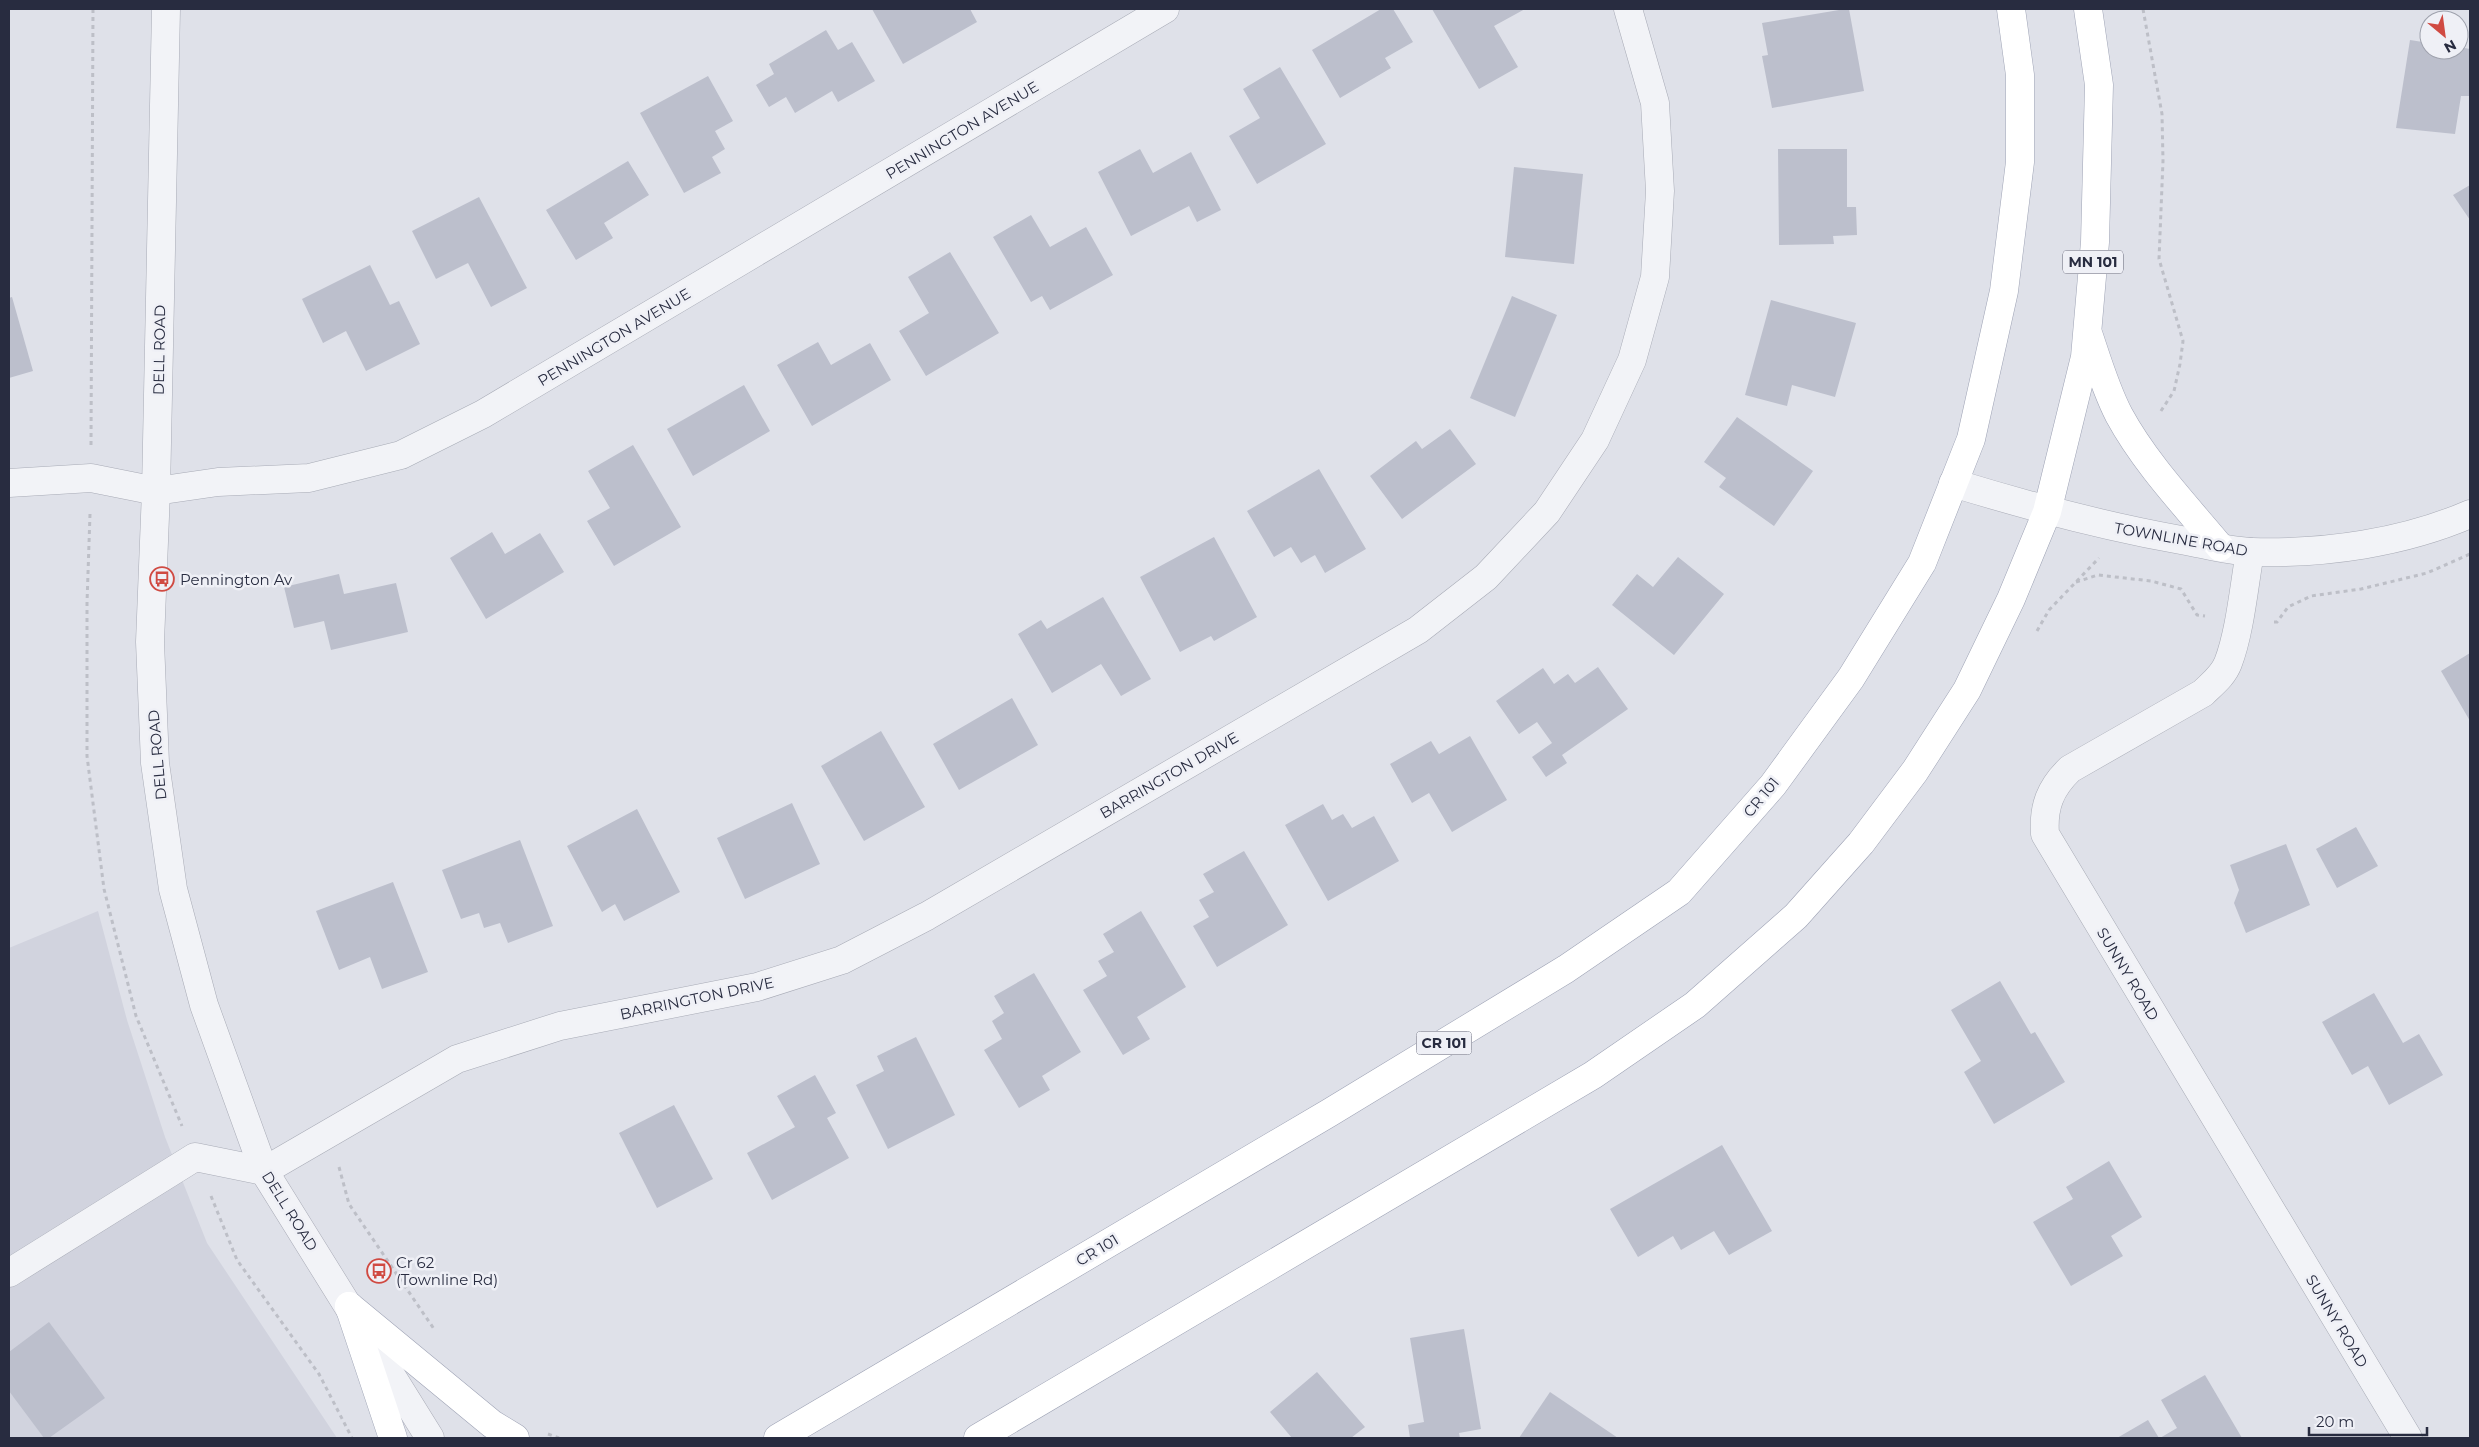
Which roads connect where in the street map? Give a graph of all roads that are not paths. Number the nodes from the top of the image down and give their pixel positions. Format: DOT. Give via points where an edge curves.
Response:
graph roads {
  1 [pos="166,9"];
  2 [pos="1166,9"];
  3 [pos="1628,9"];
  4 [pos="2011,9"];
  5 [pos="2088,9"];
  6 [pos="2087,330"];
  7 [pos="9,483"];
  8 [pos="1953,484"];
  9 [pos="156,491"];
  10 [pos="2047,512"];
  11 [pos="2470,514"];
  12 [pos="2220,547"];
  13 [pos="2250,552"];
  14 [pos="264,1171"];
  15 [pos="13,1262"];
  16 [pos="349,1306"];
  17 [pos="815,1417"];
  18 [pos="393,1438"];
  19 [pos="430,1438"];
  20 [pos="515,1438"];
  21 [pos="761,1438"];
  22 [pos="778,1438"];
  23 [pos="978,1438"];
  24 [pos="2408,1438"];
  1 -- 9 [label="street, DELL ROAD"];
  2 -- 9 [label="street, PENNINGTON AVENUE" via="484,414 401,455 309,478 218,482"];
  3 -- 14 [label="street, BARRINGTON DRIVE" via="1655,103 1660,191 1655,277 1632,360 1595,440 1547,512 1486,577 1418,630 927,916 842,960 756,987 560,1026 457,1059"];
  4 -- 8 [label="main road, CR 101" via="2020,75 2020,162 2004,291 1972,435"];
  5 -- 6 [label="main road, MN 101" via="2099,85 2095,242"];
  6 -- 10 [label="main road, MN 101" via="2085,357"];
  6 -- 12 [label="main road" via="2105,384 2120,416 2155,469"];
  7 -- 9 [label="street, PENNINGTON AVENUE" via="91,478"];
  8 -- 10 [label="street, TOWNLINE ROAD"];
  8 -- 17 [label="main road, CR 101 / CR 101" via="1922,563 1851,678 1772,785 1679,892 1566,970"];
  9 -- 14 [label="street, DELL ROAD" via="150,642 155,763 173,889 204,1005"];
  10 -- 12 [label="street, TOWNLINE ROAD"];
  10 -- 23 [label="main road" via="2011,599 1967,690 1915,771 1861,843 1796,916 1695,1005 1593,1075"];
  11 -- 13 [label="street, TOWNLINE ROAD" via="2359,546"];
  12 -- 13 [label="street, TOWNLINE ROAD"];
  13 -- 24 [label="street, SUNNY ROAD" via="2228,664 2219,678 2203,693 2070,769 2056,783 2047,801 2045,834"];
  14 -- 15 [label="street" via="195,1156"];
  14 -- 16 [label="street, DELL ROAD"];
  16 -- 18 [label="main road"];
  16 -- 19 [label="street, DELL ROAD"];
  16 -- 20 [label="main road" via="492,1424"];
  17 -- 21 [label="main road"];
  17 -- 22 [label="main road, CR 101 / CR 101"];
}
